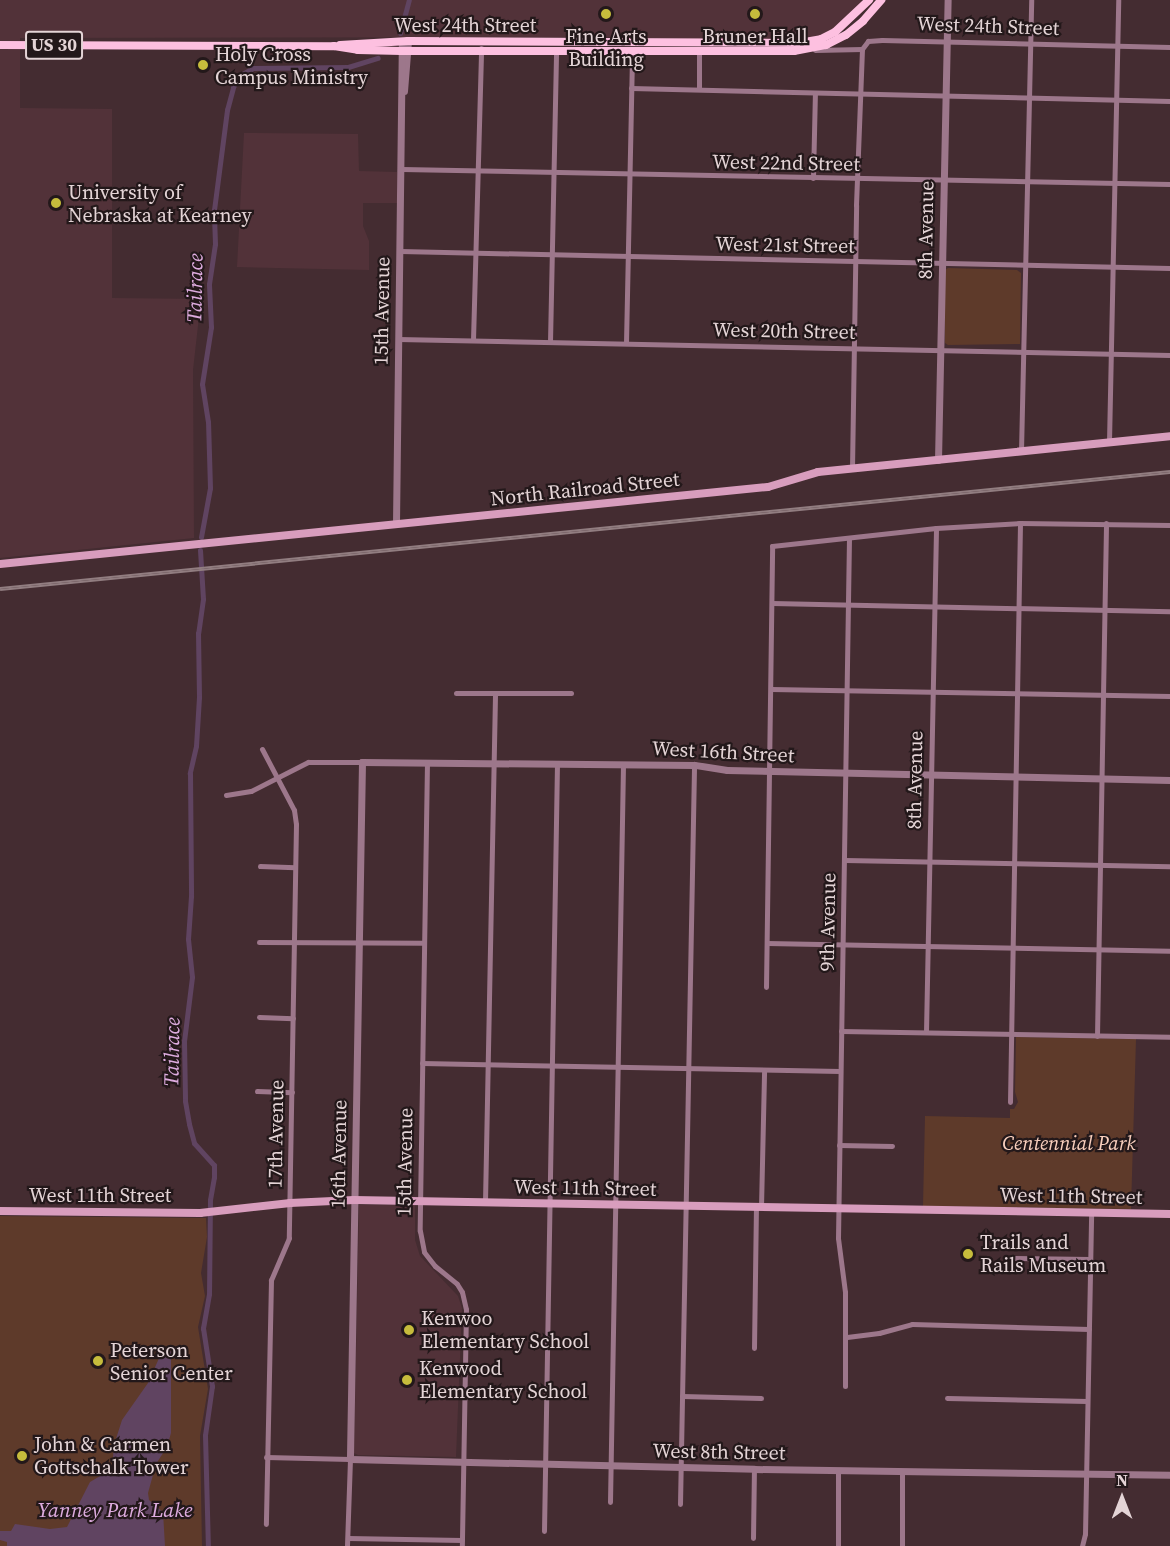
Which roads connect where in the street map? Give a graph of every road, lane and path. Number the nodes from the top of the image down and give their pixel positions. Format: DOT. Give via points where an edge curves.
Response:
graph roads {
  1 [pos="874,0"];
  2 [pos="881,0"];
  3 [pos="948,0"];
  4 [pos="1031,0"];
  5 [pos="1118,0"];
  6 [pos="866,5"];
  7 [pos="405,41"];
  8 [pos="947,41"];
  9 [pos="485,42"];
  10 [pos="558,42"];
  11 [pos="632,42"];
  12 [pos="1030,44"];
  13 [pos="0,45"];
  14 [pos="334,46"];
  15 [pos="1117,46"];
  16 [pos="1170,47"];
  17 [pos="861,49"];
  18 [pos="810,50"];
  19 [pos="404,51"];
  20 [pos="480,51"];
  21 [pos="556,51"];
  22 [pos="632,52"];
  23 [pos="699,52"];
  24 [pos="631,88"];
  25 [pos="699,89"];
  26 [pos="815,93"];
  27 [pos="860,94"];
  28 [pos="946,96"];
  29 [pos="1029,98"];
  30 [pos="1116,100"];
  31 [pos="1170,101"];
  32 [pos="402,169"];
  33 [pos="477,170"];
  34 [pos="555,171"];
  35 [pos="631,173"];
  36 [pos="813,178"];
  37 [pos="857,179"];
  38 [pos="944,180"];
  39 [pos="1027,182"];
  40 [pos="1114,183"];
  41 [pos="1170,184"];
  42 [pos="400,251"];
  43 [pos="474,253"];
  44 [pos="552,255"];
  45 [pos="628,257"];
  46 [pos="855,262"];
  47 [pos="942,263"];
  48 [pos="1025,265"];
  49 [pos="1112,267"];
  50 [pos="1170,268"];
  51 [pos="398,339"];
  52 [pos="473,340"];
  53 [pos="550,342"];
  54 [pos="626,343"];
  55 [pos="854,348"];
  56 [pos="940,350"];
  57 [pos="1023,352"];
  58 [pos="1111,354"];
  59 [pos="1170,355"];
  60 [pos="1170,436"];
  61 [pos="1109,442"];
  62 [pos="1021,451"];
  63 [pos="938,460"];
  64 [pos="852,469"];
  65 [pos="396,523"];
  66 [pos="1106,523"];
  67 [pos="1020,524"];
  68 [pos="1170,525"];
  69 [pos="936,528"];
  70 [pos="849,538"];
  71 [pos="0,564"];
  72 [pos="772,603"];
  73 [pos="849,604"];
  74 [pos="934,606"];
  75 [pos="1019,608"];
  76 [pos="1105,609"];
  77 [pos="1170,610"];
  78 [pos="771,689"];
  79 [pos="848,690"];
  80 [pos="933,692"];
  81 [pos="456,693"];
  82 [pos="495,693"];
  83 [pos="571,693"];
  84 [pos="1016,693"];
  85 [pos="1103,695"];
  86 [pos="1170,696"];
  87 [pos="262,749"];
  88 [pos="362,762"];
  89 [pos="427,762"];
  90 [pos="493,763"];
  91 [pos="557,764"];
  92 [pos="623,764"];
  93 [pos="694,765"];
  94 [pos="770,771"];
  95 [pos="847,773"];
  96 [pos="932,775"];
  97 [pos="1015,776"];
  98 [pos="277,777"];
  99 [pos="1102,778"];
  100 [pos="1170,780"];
  101 [pos="226,795"];
  102 [pos="845,860"];
  103 [pos="930,861"];
  104 [pos="1015,863"];
  105 [pos="1100,864"];
  106 [pos="260,866"];
  107 [pos="1170,866"];
  108 [pos="296,867"];
  109 [pos="258,942"];
  110 [pos="294,942"];
  111 [pos="359,943"];
  112 [pos="424,943"];
  113 [pos="767,943"];
  114 [pos="843,944"];
  115 [pos="928,946"];
  116 [pos="1012,948"];
  117 [pos="1098,950"];
  118 [pos="1170,951"];
  119 [pos="766,987"];
  120 [pos="259,1017"];
  121 [pos="293,1018"];
  122 [pos="841,1031"];
  123 [pos="926,1032"];
  124 [pos="1011,1034"];
  125 [pos="1097,1036"];
  126 [pos="1170,1037"];
  127 [pos="422,1063"];
  128 [pos="487,1064"];
  129 [pos="552,1065"];
  130 [pos="618,1067"];
  131 [pos="688,1068"];
  132 [pos="764,1070"];
  133 [pos="840,1071"];
  134 [pos="257,1091"];
  135 [pos="292,1092"];
  136 [pos="1010,1102"];
  137 [pos="839,1145"];
  138 [pos="892,1146"];
  139 [pos="354,1200"];
  140 [pos="420,1201"];
  141 [pos="485,1202"];
  142 [pos="290,1203"];
  143 [pos="549,1203"];
  144 [pos="615,1204"];
  145 [pos="685,1206"];
  146 [pos="759,1207"];
  147 [pos="839,1208"];
  148 [pos="0,1211"];
  149 [pos="1091,1213"];
  150 [pos="1170,1214"];
  151 [pos="1014,1258"];
  152 [pos="1090,1259"];
  153 [pos="1089,1329"];
  154 [pos="847,1337"];
  155 [pos="754,1348"];
  156 [pos="845,1386"];
  157 [pos="681,1396"];
  158 [pos="761,1398"];
  159 [pos="947,1398"];
  160 [pos="1087,1401"];
  161 [pos="266,1457"];
  162 [pos="350,1459"];
  163 [pos="464,1462"];
  164 [pos="545,1464"];
  165 [pos="610,1466"];
  166 [pos="680,1467"];
  167 [pos="754,1469"];
  168 [pos="838,1470"];
  169 [pos="902,1471"];
  170 [pos="1086,1474"];
  171 [pos="1170,1475"];
  172 [pos="610,1502"];
  173 [pos="680,1504"];
  174 [pos="266,1524"];
  175 [pos="544,1531"];
  176 [pos="348,1538"];
  177 [pos="753,1538"];
  178 [pos="462,1543"];
  179 [pos="347,1546"];
  180 [pos="838,1546"];
  181 [pos="902,1546"];
  182 [pos="1082,1546"];
  1 -- 6 [label="main road"];
  2 -- 6 [label="main road, West 24th Street / US 30"];
  3 -- 8 [label="street, 8th Avenue"];
  4 -- 12 [label="street"];
  5 -- 15 [label="street"];
  6 -- 11 [label="main road, West 24th Street / US 30" via="835,32 811,42"];
  6 -- 18 [label="main road, West 24th Street / US 30" via="846,35"];
  7 -- 9 [label="main road, West 24th Street / US 30"];
  7 -- 14 [label="main road, West 24th Street / US 30"];
  7 -- 19 [label="street, 15th Avenue"];
  8 -- 12 [label="street, West 24th Street"];
  8 -- 17 [label="street, West 24th Street" via="872,40"];
  8 -- 28 [label="street, 8th Avenue"];
  9 -- 10 [label="main road, West 24th Street / US 30"];
  9 -- 20 [label="street"];
  10 -- 11 [label="main road, West 24th Street / US 30"];
  10 -- 21 [label="street"];
  11 -- 22 [label="street"];
  12 -- 15 [label="street, West 24th Street"];
  12 -- 29 [label="street"];
  13 -- 14 [label="main road, West 24th Street / US 30"];
  14 -- 19 [label="main road, West 24th Street / US 30"];
  15 -- 16 [label="street, West 24th Street"];
  15 -- 30 [label="street"];
  17 -- 18 [label="street, West 24th Street"];
  17 -- 27 [label="street"];
  18 -- 23 [label="main road, West 24th Street / US 30"];
  19 -- 20 [label="main road, West 24th Street / US 30"];
  19 -- 32 [label="street, 15th Avenue"];
  20 -- 21 [label="main road, West 24th Street / US 30"];
  20 -- 33 [label="street"];
  21 -- 22 [label="main road, West 24th Street / US 30"];
  21 -- 34 [label="street"];
  22 -- 23 [label="main road, West 24th Street / US 30"];
  22 -- 24 [label="street"];
  23 -- 25 [label="street"];
  24 -- 25 [label="street"];
  24 -- 35 [label="street"];
  25 -- 26 [label="street"];
  26 -- 27 [label="street"];
  26 -- 36 [label="street"];
  27 -- 28 [label="street"];
  27 -- 37 [label="street"];
  28 -- 29 [label="street"];
  28 -- 38 [label="street, 8th Avenue"];
  29 -- 30 [label="street"];
  29 -- 39 [label="street"];
  30 -- 31 [label="street"];
  30 -- 40 [label="street"];
  32 -- 33 [label="street, West 22nd Street"];
  32 -- 42 [label="street, 15th Avenue"];
  33 -- 34 [label="street, West 22nd Street"];
  33 -- 43 [label="street"];
  34 -- 35 [label="street, West 22nd Street"];
  34 -- 44 [label="street"];
  35 -- 36 [label="street, West 22nd Street"];
  35 -- 45 [label="street"];
  36 -- 37 [label="street, West 22nd Street"];
  37 -- 38 [label="street, West 22nd Street"];
  37 -- 46 [label="street"];
  38 -- 39 [label="street, West 22nd Street"];
  38 -- 47 [label="street, 8th Avenue"];
  39 -- 40 [label="street, West 22nd Street"];
  39 -- 48 [label="street"];
  40 -- 41 [label="street, West 22nd Street"];
  40 -- 49 [label="street"];
  42 -- 43 [label="street, West 21st Street"];
  42 -- 51 [label="street, 15th Avenue"];
  43 -- 44 [label="street, West 21st Street"];
  43 -- 52 [label="street"];
  44 -- 45 [label="street, West 21st Street"];
  44 -- 53 [label="street"];
  45 -- 46 [label="street, West 21st Street"];
  45 -- 54 [label="street"];
  46 -- 47 [label="street, West 21st Street"];
  46 -- 55 [label="street"];
  47 -- 48 [label="street, West 21st Street"];
  47 -- 56 [label="street, 8th Avenue"];
  48 -- 49 [label="street, West 21st Street"];
  48 -- 57 [label="street"];
  49 -- 50 [label="street, West 21st Street"];
  49 -- 58 [label="street"];
  51 -- 52 [label="street, West 20th Street"];
  51 -- 65 [label="street, 15th Avenue"];
  52 -- 53 [label="street, West 20th Street"];
  53 -- 54 [label="street, West 20th Street"];
  54 -- 55 [label="street, West 20th Street"];
  55 -- 56 [label="street, West 20th Street"];
  55 -- 64 [label="street"];
  56 -- 57 [label="street, West 20th Street"];
  56 -- 63 [label="street, 8th Avenue"];
  57 -- 58 [label="street, West 20th Street"];
  57 -- 62 [label="street"];
  58 -- 59 [label="street, West 20th Street"];
  58 -- 61 [label="street"];
  60 -- 61 [label="main road, North Railroad Street"];
  61 -- 62 [label="main road, North Railroad Street"];
  62 -- 63 [label="main road, North Railroad Street"];
  63 -- 64 [label="main road, North Railroad Street"];
  64 -- 65 [label="main road, North Railroad Street" via="811,473 768,488"];
  65 -- 71 [label="main road, North Railroad Street"];
  66 -- 67 [label="street"];
  66 -- 68 [label="street"];
  66 -- 76 [label="street"];
  67 -- 69 [label="street"];
  67 -- 75 [label="street"];
  69 -- 70 [label="street"];
  69 -- 74 [label="street, 8th Avenue"];
  70 -- 72 [label="street" via="772,546"];
  70 -- 73 [label="street, 9th Avenue"];
  72 -- 73 [label="street"];
  72 -- 78 [label="street"];
  73 -- 74 [label="street"];
  73 -- 79 [label="street, 9th Avenue"];
  74 -- 75 [label="street"];
  74 -- 80 [label="street, 8th Avenue"];
  75 -- 76 [label="street"];
  75 -- 84 [label="street"];
  76 -- 77 [label="street"];
  76 -- 85 [label="street"];
  78 -- 79 [label="street"];
  78 -- 94 [label="street"];
  79 -- 80 [label="street"];
  79 -- 95 [label="street, 9th Avenue"];
  80 -- 84 [label="street"];
  80 -- 96 [label="street, 8th Avenue"];
  81 -- 82 [label="street"];
  82 -- 83 [label="street"];
  82 -- 90 [label="street"];
  84 -- 85 [label="street"];
  84 -- 97 [label="street"];
  85 -- 86 [label="street"];
  85 -- 99 [label="street"];
  87 -- 98 [label="street, 17th Avenue"];
  88 -- 89 [label="street, West 16th Street"];
  88 -- 98 [label="street, West 16th Street" via="308,762"];
  88 -- 111 [label="street, 16th Avenue"];
  89 -- 90 [label="street, West 16th Street"];
  89 -- 112 [label="street, 15th Avenue"];
  90 -- 91 [label="street, West 16th Street"];
  90 -- 128 [label="street"];
  91 -- 92 [label="street, West 16th Street"];
  91 -- 129 [label="street"];
  92 -- 93 [label="street, West 16th Street"];
  92 -- 130 [label="street"];
  93 -- 94 [label="street, West 16th Street"];
  93 -- 131 [label="street"];
  94 -- 95 [label="street, West 16th Street"];
  94 -- 113 [label="street"];
  95 -- 96 [label="street, West 16th Street"];
  95 -- 102 [label="street, 9th Avenue"];
  96 -- 97 [label="street, West 16th Street"];
  96 -- 103 [label="street, 8th Avenue"];
  97 -- 99 [label="street, West 16th Street"];
  97 -- 104 [label="street"];
  98 -- 101 [label="street, West 16th Street" via="251,791"];
  98 -- 108 [label="street, 17th Avenue" via="294,810"];
  99 -- 100 [label="street, West 16th Street"];
  99 -- 105 [label="street"];
  102 -- 103 [label="street"];
  102 -- 114 [label="street, 9th Avenue"];
  103 -- 104 [label="street"];
  103 -- 115 [label="street, 8th Avenue"];
  104 -- 105 [label="street"];
  104 -- 116 [label="street"];
  105 -- 107 [label="street"];
  105 -- 117 [label="street"];
  106 -- 108 [label="street"];
  108 -- 110 [label="street, 17th Avenue"];
  109 -- 110 [label="street"];
  110 -- 111 [label="street"];
  110 -- 121 [label="street, 17th Avenue"];
  111 -- 112 [label="street"];
  111 -- 139 [label="street, 16th Avenue"];
  112 -- 127 [label="street, 15th Avenue"];
  113 -- 114 [label="street"];
  113 -- 119 [label="street"];
  114 -- 115 [label="street"];
  114 -- 122 [label="street, 9th Avenue"];
  115 -- 116 [label="street"];
  115 -- 123 [label="street, 8th Avenue"];
  116 -- 117 [label="street"];
  116 -- 124 [label="street"];
  117 -- 118 [label="street"];
  117 -- 125 [label="street"];
  120 -- 121 [label="street"];
  121 -- 135 [label="street, 17th Avenue"];
  122 -- 123 [label="street"];
  122 -- 133 [label="street, 9th Avenue"];
  123 -- 124 [label="street"];
  124 -- 125 [label="street"];
  124 -- 136 [label="street"];
  125 -- 126 [label="street"];
  127 -- 128 [label="street"];
  127 -- 140 [label="street, 15th Avenue"];
  128 -- 129 [label="street"];
  128 -- 141 [label="street"];
  129 -- 130 [label="street"];
  129 -- 143 [label="street"];
  130 -- 131 [label="street"];
  130 -- 144 [label="street"];
  131 -- 132 [label="street"];
  131 -- 145 [label="street"];
  132 -- 133 [label="street"];
  132 -- 146 [label="street"];
  133 -- 137 [label="street, 9th Avenue"];
  134 -- 135 [label="street"];
  135 -- 142 [label="street, 17th Avenue"];
  137 -- 138 [label="street"];
  137 -- 147 [label="street, 9th Avenue"];
  139 -- 140 [label="main road, West 11th Street"];
  139 -- 142 [label="main road, West 11th Street"];
  139 -- 162 [label="street, 16th Avenue"];
  140 -- 141 [label="main road, West 11th Street"];
  140 -- 163 [label="street, 15th Avenue" via="424,1252 456,1284 465,1300"];
  141 -- 143 [label="main road, West 11th Street"];
  142 -- 148 [label="main road, West 11th Street" via="200,1213"];
  142 -- 161 [label="street, 17th Avenue" via="289,1238 271,1280"];
  143 -- 144 [label="main road, West 11th Street"];
  143 -- 164 [label="street"];
  144 -- 145 [label="main road, West 11th Street"];
  144 -- 165 [label="street"];
  145 -- 146 [label="main road, West 11th Street"];
  145 -- 157 [label="street"];
  146 -- 147 [label="main road, West 11th Street"];
  146 -- 155 [label="street"];
  147 -- 149 [label="main road, West 11th Street"];
  147 -- 154 [label="street, 9th Avenue" via="838,1244"];
  149 -- 150 [label="main road, West 11th Street"];
  149 -- 152 [label="street"];
  151 -- 152 [label="street"];
  152 -- 153 [label="street"];
  153 -- 154 [label="street" via="912,1324"];
  153 -- 160 [label="street"];
  154 -- 156 [label="street, 9th Avenue"];
  157 -- 158 [label="street"];
  157 -- 166 [label="street"];
  159 -- 160 [label="street"];
  160 -- 170 [label="street"];
  161 -- 162 [label="street, West 8th Street"];
  161 -- 174 [label="street, 17th Avenue"];
  162 -- 163 [label="street, West 8th Street"];
  162 -- 176 [label="street, 16th Avenue"];
  163 -- 164 [label="street, West 8th Street"];
  163 -- 178 [label="street, 15th Avenue"];
  164 -- 165 [label="street, West 8th Street"];
  164 -- 175 [label="street"];
  165 -- 166 [label="street, West 8th Street"];
  165 -- 172 [label="street"];
  166 -- 167 [label="street, West 8th Street"];
  166 -- 173 [label="street"];
  167 -- 168 [label="street, West 8th Street"];
  167 -- 177 [label="street"];
  168 -- 169 [label="street, West 8th Street"];
  168 -- 180 [label="street"];
  169 -- 170 [label="street, West 8th Street"];
  169 -- 181 [label="street"];
  170 -- 171 [label="street, West 8th Street"];
  170 -- 182 [label="street"];
  176 -- 178 [label="street"];
  176 -- 179 [label="street, 16th Avenue"];
}
